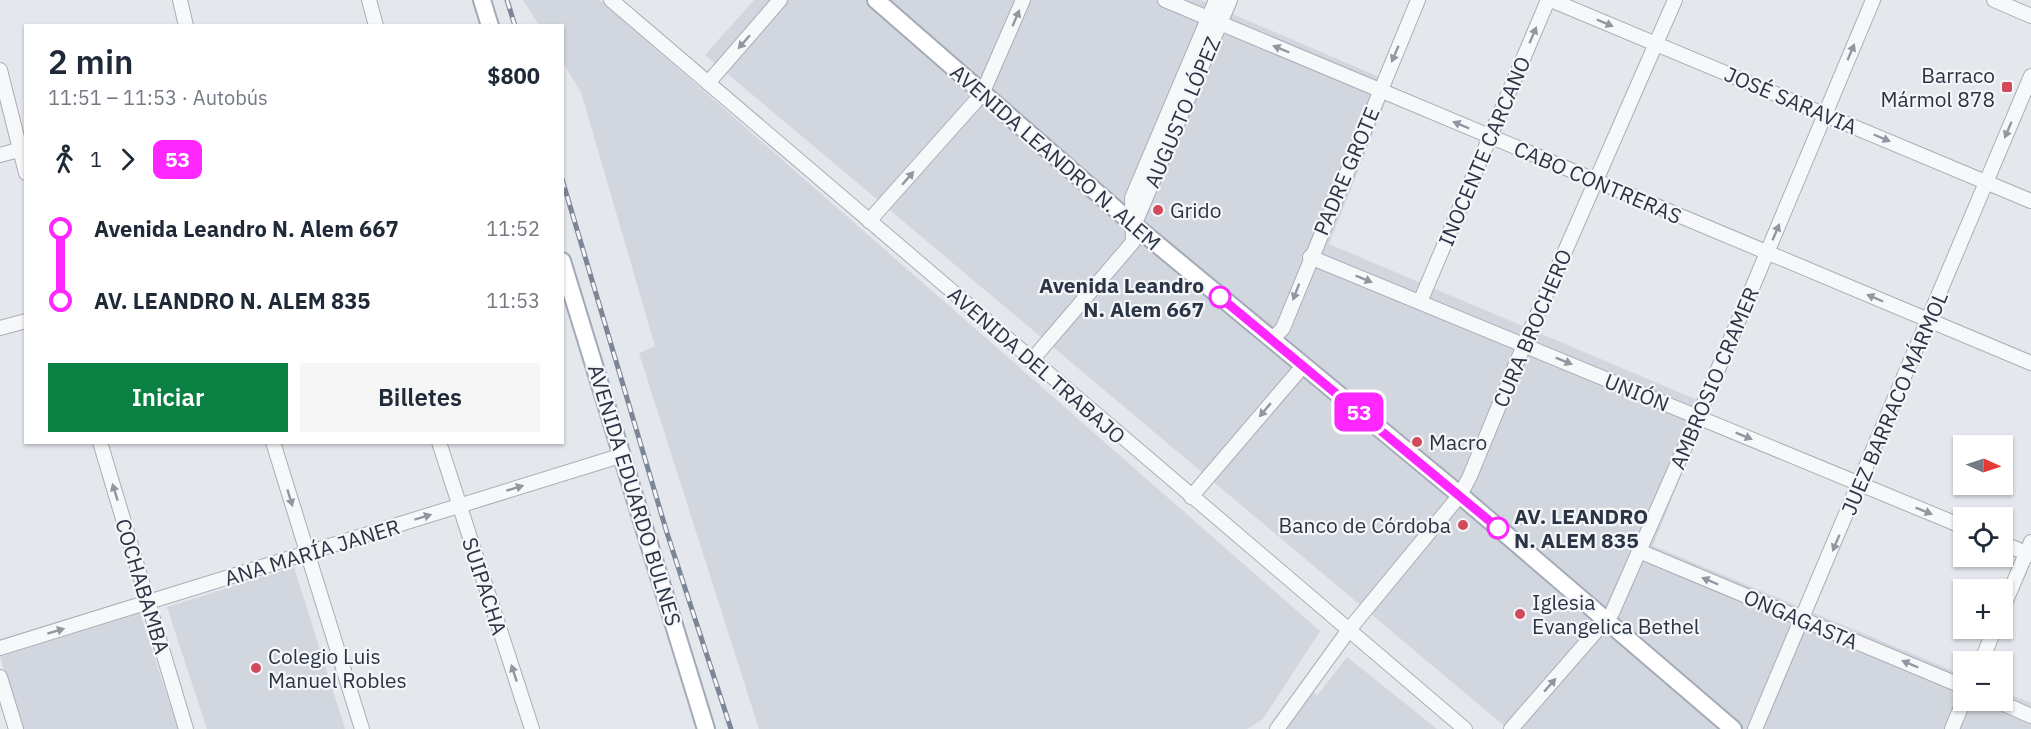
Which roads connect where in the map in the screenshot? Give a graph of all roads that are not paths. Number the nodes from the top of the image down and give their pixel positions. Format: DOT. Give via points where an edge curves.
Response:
graph roads {
  1 [pos="180,0"];
  2 [pos="369,0"];
  3 [pos="482,0"];
  4 [pos="611,0"];
  5 [pos="780,0"];
  6 [pos="876,0"];
  7 [pos="1023,0"];
  8 [pos="1165,0"];
  9 [pos="1216,0"];
  10 [pos="1230,0"];
  11 [pos="1418,0"];
  12 [pos="1550,0"];
  13 [pos="1675,0"];
  14 [pos="1873,0"];
  15 [pos="1994,0"];
  16 [pos="2031,16"];
  17 [pos="1214,20"];
  18 [pos="186,24"];
  19 [pos="375,24"];
  20 [pos="489,24"];
  21 [pos="1656,44"];
  22 [pos="0,70"];
  23 [pos="2031,76"];
  24 [pos="708,83"];
  25 [pos="1379,90"];
  26 [pos="982,94"];
  27 [pos="1825,114"];
  28 [pos="1490,137"];
  29 [pos="23,149"];
  30 [pos="0,155"];
  31 [pos="1596,181"];
  32 [pos="1987,182"];
  33 [pos="2031,201"];
  34 [pos="869,221"];
  35 [pos="1134,225"];
  36 [pos="1767,252"];
  37 [pos="1310,257"];
  38 [pos="564,267"];
  39 [pos="1420,302"];
  40 [pos="1929,320"];
  41 [pos="24,322"];
  42 [pos="0,328"];
  43 [pos="1272,340"];
  44 [pos="1524,345"];
  45 [pos="1031,361"];
  46 [pos="2031,363"];
  47 [pos="1303,366"];
  48 [pos="1698,417"];
  49 [pos="101,444"];
  50 [pos="274,444"];
  51 [pos="440,444"];
  52 [pos="623,455"];
  53 [pos="1861,484"];
  54 [pos="1460,495"];
  55 [pos="1191,497"];
  56 [pos="459,506"];
  57 [pos="1953,522"];
  58 [pos="2013,546"];
  59 [pos="2030,550"];
  60 [pos="1639,551"];
  61 [pos="307,553"];
  62 [pos="2013,586"];
  63 [pos="148,603"];
  64 [pos="1606,620"];
  65 [pos="1804,620"];
  66 [pos="1348,631"];
  67 [pos="0,648"];
  68 [pos="0,677"];
  69 [pos="1953,682"];
  70 [pos="2013,708"];
  71 [pos="1959,711"];
  72 [pos="2031,716"];
  73 [pos="16,729"];
  74 [pos="186,729"];
  75 [pos="362,729"];
  76 [pos="532,729"];
  77 [pos="706,729"];
  78 [pos="1277,729"];
  79 [pos="1465,729"];
  80 [pos="1511,729"];
  81 [pos="1732,729"];
  82 [pos="1755,729"];
  83 [pos="1952,729"];
  1 -- 18 [label="street"];
  2 -- 19 [label="street"];
  3 -- 20 [label="main road"];
  4 -- 24 [label="street, AVENIDA DEL TRABAJO"];
  5 -- 24 [label="street, one-way"];
  6 -- 26 [label="main road, AVENIDA LEANDRO N. ALEM"];
  26 -- 7 [label="street, one-way"];
  8 -- 17 [label="street, CABO CONTRERAS"];
  9 -- 17 [label="street, AUGUSTO LÓPEZ"];
  10 -- 17 [label="street, AUGUSTO LÓPEZ"];
  11 -- 25 [label="street, PADRE GROTE, one-way"];
  12 -- 21 [label="street, JOSÉ SARAVIA, one-way"];
  28 -- 12 [label="street, INOCENTE CARCANO, one-way"];
  13 -- 21 [label="street, CURA BROCHERO"];
  27 -- 14 [label="street, AMBROSIO CRAMER, one-way"];
  15 -- 16 [label="street"];
  25 -- 17 [label="street, CABO CONTRERAS, one-way"];
  17 -- 35 [label="street, AUGUSTO LÓPEZ" via="1132,198"];
  21 -- 27 [label="street, JOSÉ SARAVIA"];
  21 -- 31 [label="street, CURA BROCHERO"];
  22 -- 29 [label="street"];
  23 -- 32 [label="street, JUEZ BARRACO MÁRMOL, one-way"];
  24 -- 34 [label="street, AVENIDA DEL TRABAJO"];
  28 -- 25 [label="street, CABO CONTRERAS, one-way"];
  25 -- 37 [label="street, PADRE GROTE"];
  34 -- 26 [label="street, one-way"];
  26 -- 35 [label="main road, AVENIDA LEANDRO N. ALEM"];
  27 -- 32 [label="street, JOSÉ SARAVIA, one-way"];
  36 -- 27 [label="street, AMBROSIO CRAMER, one-way"];
  28 -- 31 [label="street, CABO CONTRERAS"];
  28 -- 39 [label="street, INOCENTE CARCANO"];
  29 -- 30 [label="street"];
  31 -- 36 [label="street, CABO CONTRERAS"];
  31 -- 44 [label="street, CURA BROCHERO"];
  32 -- 33 [label="street, JOSÉ SARAVIA"];
  32 -- 40 [label="street, JUEZ BARRACO MÁRMOL"];
  34 -- 45 [label="street, AVENIDA DEL TRABAJO"];
  35 -- 43 [label="main road, AVENIDA LEANDRO N. ALEM"];
  35 -- 45 [label="street, AUGUSTO LÓPEZ" via="1133,242"];
  40 -- 36 [label="street, CABO CONTRERAS, one-way"];
  36 -- 48 [label="street, AMBROSIO CRAMER"];
  37 -- 39 [label="street, UNIÓN, one-way"];
  37 -- 43 [label="street, PADRE GROTE, one-way" via="1282,328"];
  38 -- 52 [label="main road, AVENIDA EDUARDO BULNES"];
  39 -- 44 [label="street, UNIÓN"];
  40 -- 46 [label="street, CABO CONTRERAS"];
  40 -- 53 [label="street, JUEZ BARRACO MÁRMOL"];
  41 -- 42 [label="street"];
  43 -- 47 [label="main road, AVENIDA LEANDRO N. ALEM"];
  44 -- 48 [label="street, UNIÓN, one-way"];
  44 -- 54 [label="street, CURA BROCHERO"];
  45 -- 55 [label="street, AVENIDA DEL TRABAJO"];
  47 -- 54 [label="main road, AVENIDA LEANDRO N. ALEM"];
  47 -- 55 [label="street, one-way"];
  48 -- 53 [label="street, UNIÓN, one-way"];
  48 -- 60 [label="street, AMBROSIO CRAMER"];
  63 -- 49 [label="street, COCHABAMBA, one-way"];
  50 -- 61 [label="street, one-way"];
  51 -- 56 [label="street, SUIPACHA"];
  56 -- 52 [label="street, ANA MARÍA JANER, one-way"];
  52 -- 77 [label="main road, AVENIDA EDUARDO BULNES"];
  53 -- 57 [label="street, UNIÓN, one-way"];
  53 -- 65 [label="street, JUEZ BARRACO MÁRMOL, one-way"];
  54 -- 64 [label="main road, AVENIDA LEANDRO N. ALEM"];
  54 -- 66 [label="street, CURA BROCHERO"];
  55 -- 66 [label="street, AVENIDA DEL TRABAJO"];
  61 -- 56 [label="street, ANA MARÍA JANER, one-way"];
  76 -- 56 [label="street, SUIPACHA, one-way"];
  58 -- 59 [label="street"];
  59 -- 62 [label="street"];
  60 -- 64 [label="street, AMBROSIO CRAMER"];
  65 -- 60 [label="street, ONGAGASTA, one-way"];
  61 -- 63 [label="street, ANA MARÍA JANER"];
  61 -- 75 [label="street"];
  67 -- 63 [label="street, ANA MARÍA JANER, one-way"];
  63 -- 74 [label="street, COCHABAMBA"];
  80 -- 64 [label="street, AMBROSIO CRAMER, one-way"];
  64 -- 81 [label="main road, AVENIDA LEANDRO N. ALEM"];
  69 -- 65 [label="street, ONGAGASTA, one-way"];
  65 -- 82 [label="street, JUEZ BARRACO MÁRMOL"];
  66 -- 78 [label="street, CURA BROCHERO"];
  66 -- 79 [label="street, AVENIDA DEL TRABAJO"];
  68 -- 73 [label="street"];
  70 -- 72 [label="street"];
  71 -- 83 [label="street"];
}
